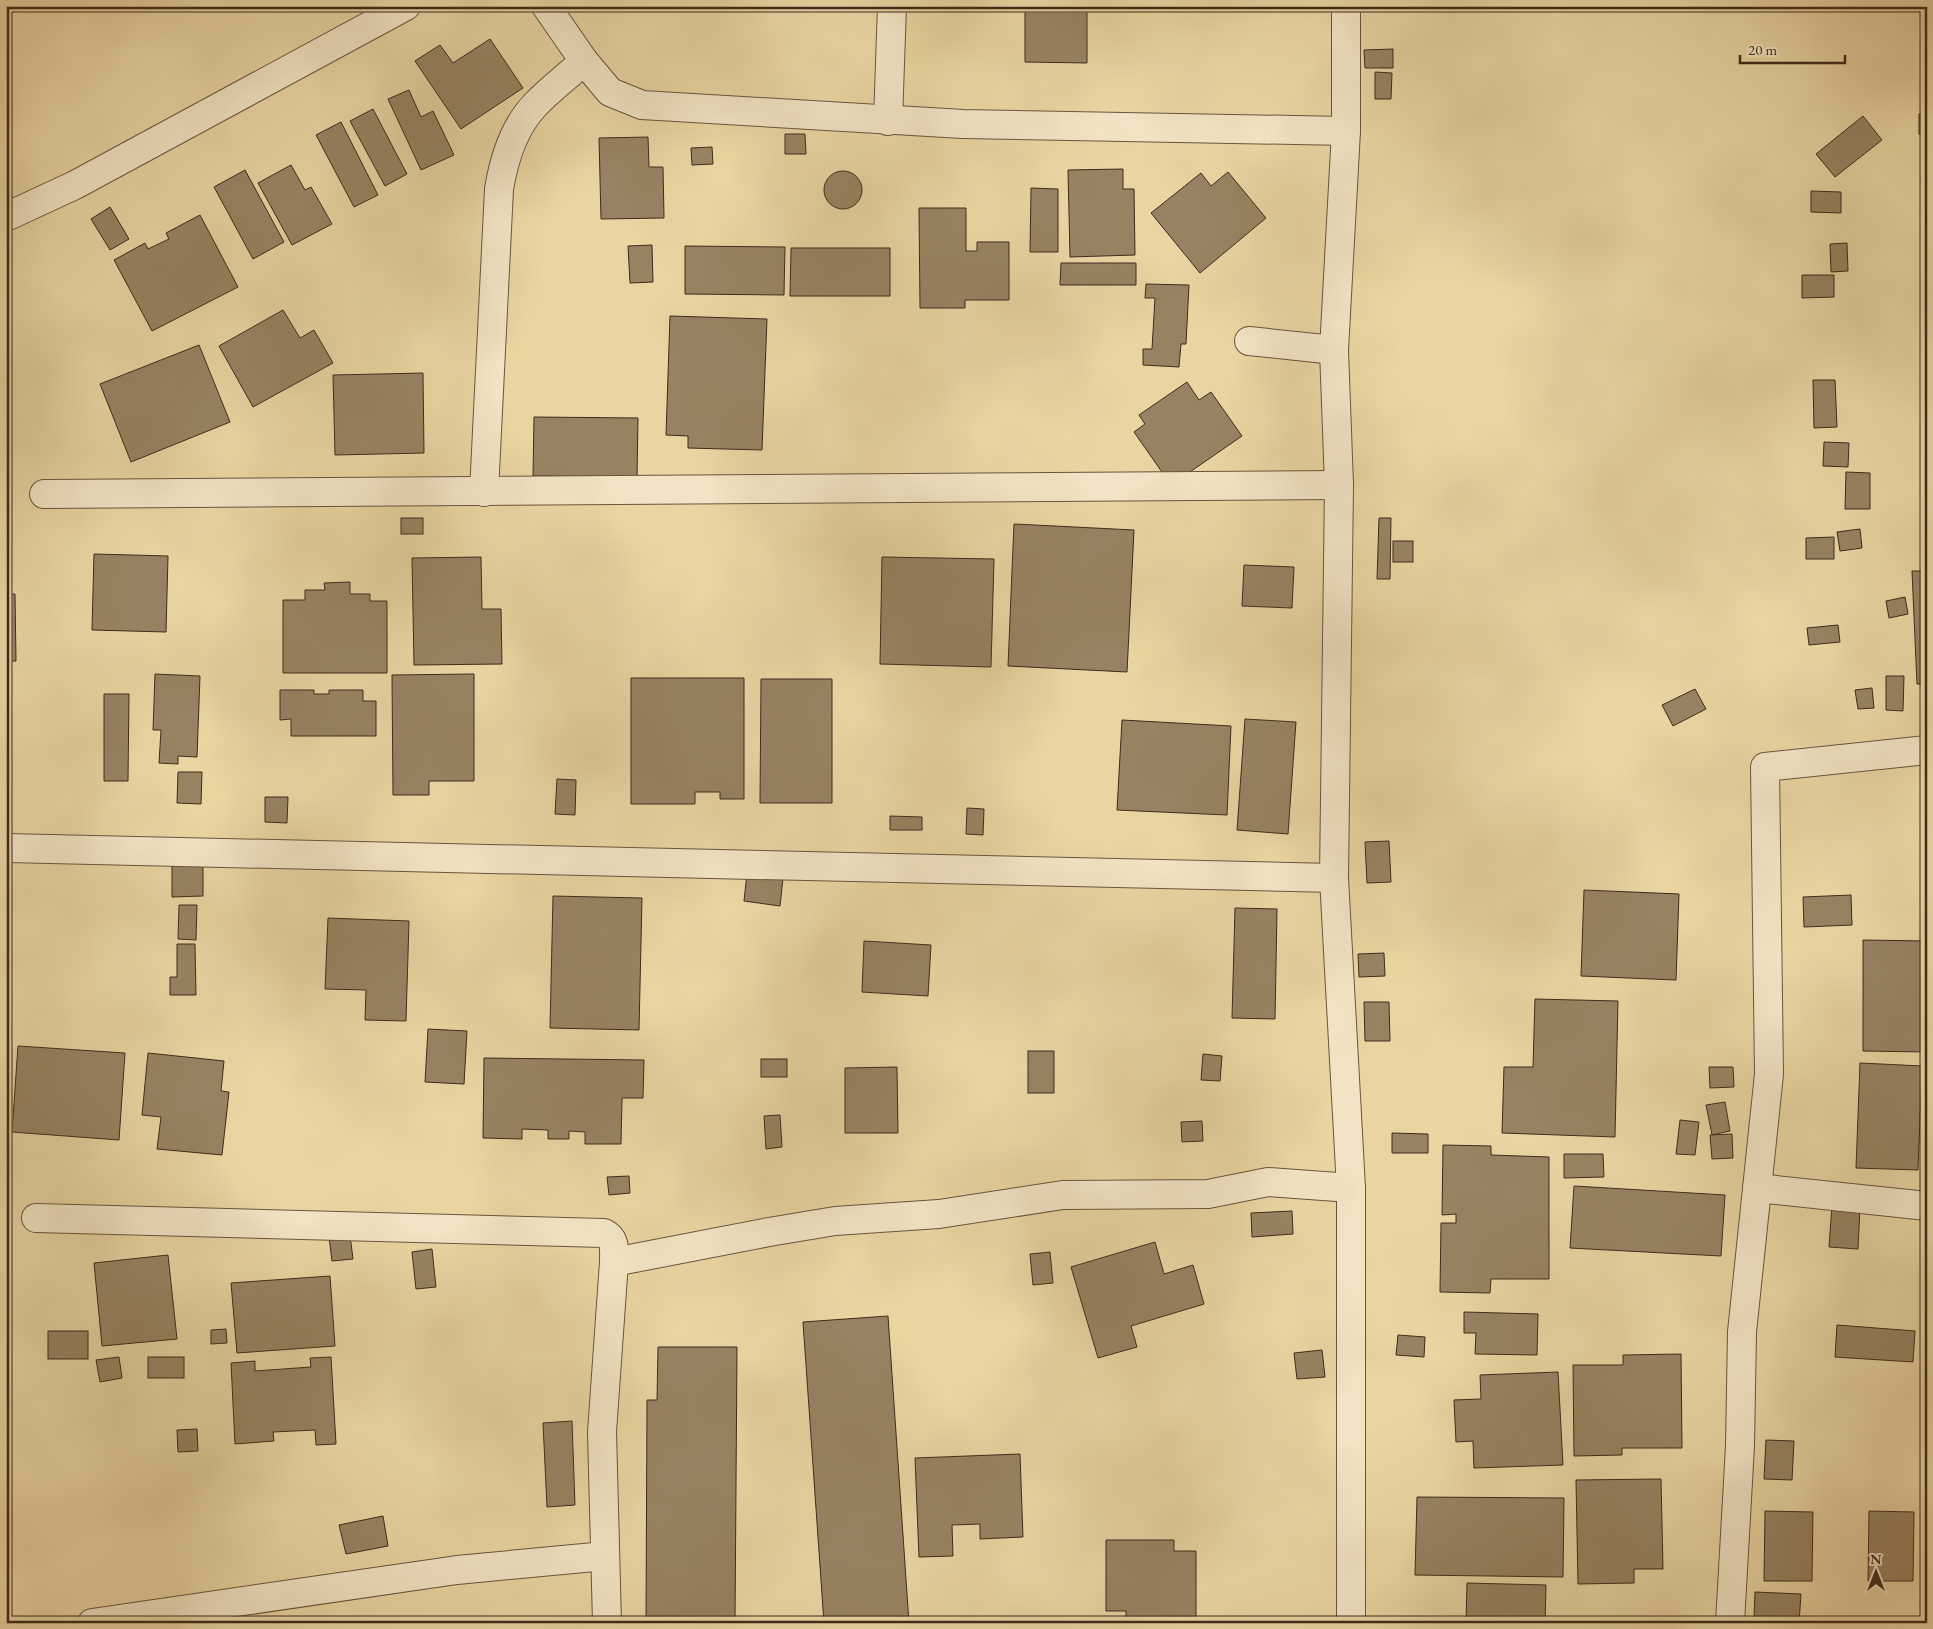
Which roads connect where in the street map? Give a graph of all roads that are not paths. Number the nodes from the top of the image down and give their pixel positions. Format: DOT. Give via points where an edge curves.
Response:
graph roads {
  1 [pos="406,6"];
  2 [pos="546,6"];
  3 [pos="892,6"];
  4 [pos="1346,6"];
  5 [pos="584,61"];
  6 [pos="888,121"];
  7 [pos="1346,131"];
  8 [pos="6,217"];
  9 [pos="1250,341"];
  10 [pos="1334,350"];
  11 [pos="1339,485"];
  12 [pos="484,492"];
  13 [pos="44,494"];
  14 [pos="1927,750"];
  15 [pos="6,848"];
  16 [pos="1334,878"];
  17 [pos="1350,1188"];
  18 [pos="1757,1188"];
  19 [pos="1927,1206"];
  20 [pos="36,1218"];
  21 [pos="614,1262"];
  22 [pos="605,1556"];
  23 [pos="92,1623"];
  24 [pos="607,1623"];
  25 [pos="1351,1623"];
  26 [pos="1730,1623"];
  1 -- 8 [label="street" via="75,184"];
  2 -- 5 [label="street"];
  3 -- 6 [label="street"];
  4 -- 7 [label="street"];
  5 -- 6 [label="street" via="610,92 642,105"];
  5 -- 12 [label="street" via="534,106 516,134 503,164 499,189"];
  6 -- 7 [label="street"];
  7 -- 10 [label="street"];
  9 -- 10 [label="street"];
  10 -- 11 [label="street"];
  11 -- 12 [label="street"];
  11 -- 16 [label="street"];
  12 -- 13 [label="street"];
  14 -- 18 [label="street" via="1765,766 1769,1074"];
  15 -- 16 [label="street"];
  16 -- 17 [label="street"];
  17 -- 21 [label="street" via="1268,1182 1208,1194 1062,1195 939,1214 835,1221"];
  17 -- 25 [label="street"];
  18 -- 19 [label="street"];
  18 -- 26 [label="street" via="1742,1332 1740,1446"];
  20 -- 21 [label="street" via="604,1233 613,1242"];
  21 -- 22 [label="street" via="602,1432"];
  22 -- 23 [label="street" via="457,1570"];
  22 -- 24 [label="street"];
}
